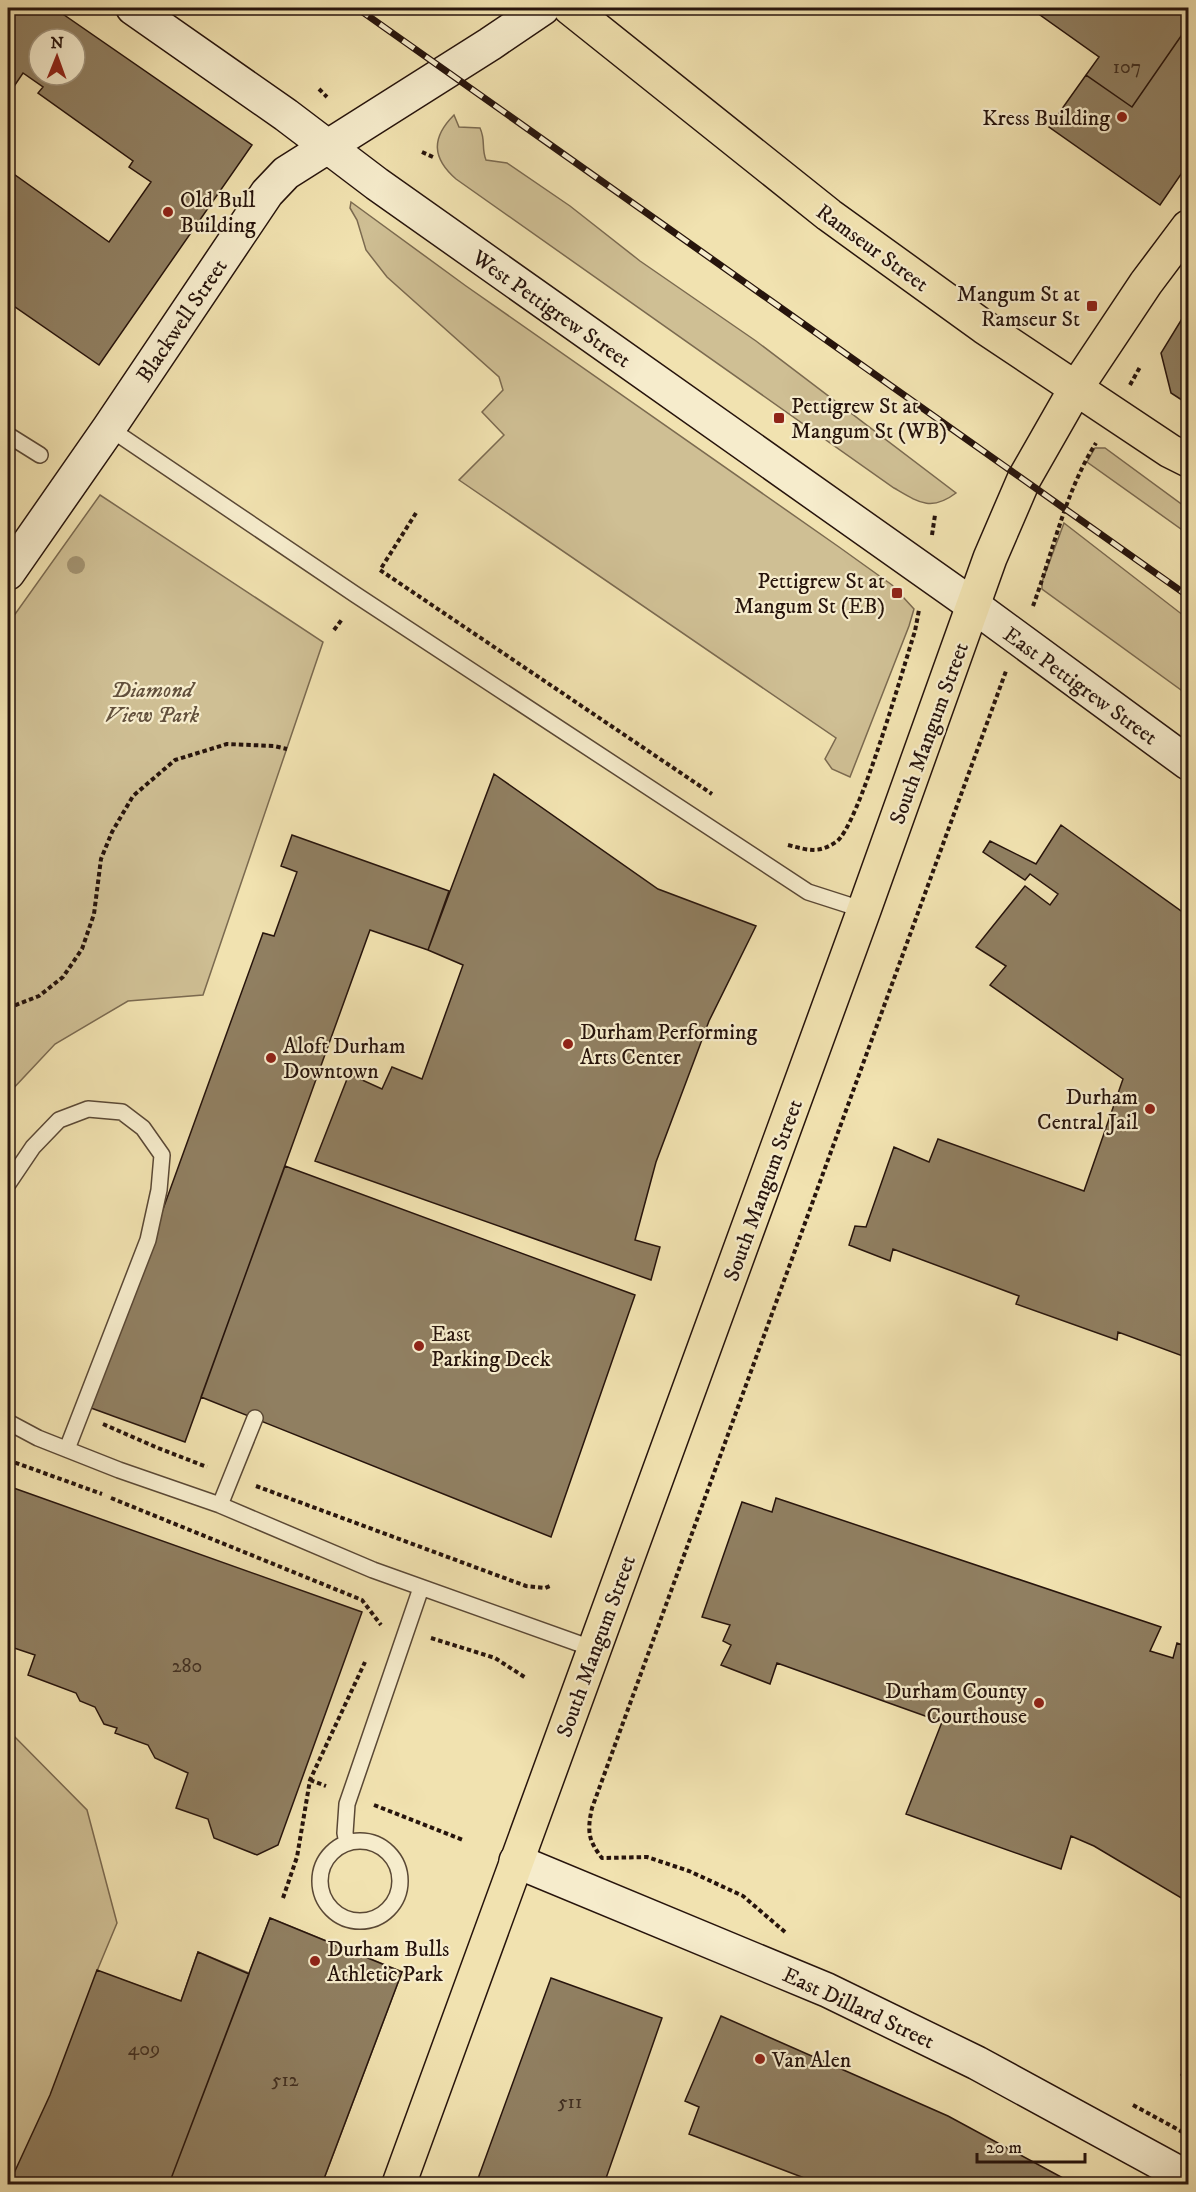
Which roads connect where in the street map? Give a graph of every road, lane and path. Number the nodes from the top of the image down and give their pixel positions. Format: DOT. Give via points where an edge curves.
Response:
graph roads {
  1 [pos="133,8"];
  2 [pos="543,8"];
  3 [pos="570,8"];
  4 [pos="319,89"];
  5 [pos="327,97"];
  6 [pos="327,146"];
  7 [pos="423,152"];
  8 [pos="433,157"];
  9 [pos="1188,227"];
  10 [pos="1140,367"];
  11 [pos="1076,388"];
  12 [pos="1115,414"];
  13 [pos="109,428"];
  14 [pos="8,435"];
  15 [pos="40,455"];
  16 [pos="1182,460"];
  17 [pos="416,513"];
  18 [pos="935,515"];
  19 [pos="926,572"];
  20 [pos="8,573"];
  21 [pos="974,606"];
  22 [pos="345,615"];
  23 [pos="334,630"];
  24 [pos="1020,641"];
  25 [pos="287,750"];
  26 [pos="1188,763"];
  27 [pos="720,800"];
  28 [pos="779,839"];
  29 [pos="864,910"];
  30 [pos="8,1008"];
  31 [pos="8,1184"];
  32 [pos="80,1415"];
  33 [pos="255,1418"];
  34 [pos="8,1422"];
  35 [pos="67,1449"];
  36 [pos="8,1460"];
  37 [pos="231,1476"];
  38 [pos="220,1504"];
  39 [pos="550,1586"];
  40 [pos="421,1588"];
  41 [pos="407,1630"];
  42 [pos="594,1649"];
  43 [pos="368,1657"];
  44 [pos="526,1678"];
  45 [pos="309,1780"];
  46 [pos="350,1796"];
  47 [pos="463,1840"];
  48 [pos="346,1843"];
  49 [pos="516,1861"];
  50 [pos="283,1898"];
  51 [pos="794,1937"];
  52 [pos="1129,2103"];
  53 [pos="1188,2134"];
  54 [pos="1188,2178"];
  55 [pos="399,2184"];
  1 -- 6 [label="street, West Pettigrew Street"];
  2 -- 6 [label="street, Blackwell Street"];
  3 -- 11 [label="main road, Ramseur Street" via="829,215"];
  4 -- 5 [label="path"];
  6 -- 13 [label="street, Blackwell Street" via="286,172 267,193"];
  6 -- 19 [label="street, West Pettigrew Street"];
  7 -- 8 [label="path"];
  9 -- 11 [label="main road, South Mangum Street"];
  10 -- 12 [label="path"];
  11 -- 12 [label="main road, Ramseur Street"];
  11 -- 21 [label="main road, South Mangum Street" via="1024,479"];
  12 -- 16 [label="main road, Ramseur Street"];
  12 -- 24 [label="path" via="1088,456 1070,498"];
  13 -- 20 [label="street, Blackwell Street"];
  13 -- 29 [label="lane" via="356,596 808,892"];
  14 -- 15 [label="lane"];
  17 -- 27 [label="path" via="380,570"];
  18 -- 19 [label="path"];
  19 -- 21 [label="street, West Pettigrew Street"];
  19 -- 28 [label="path" via="915,631 859,803 838,841 816,851"];
  21 -- 24 [label="street, East Pettigrew Street"];
  21 -- 29 [label="main road, South Mangum Street"];
  22 -- 23 [label="path"];
  24 -- 26 [label="street, East Pettigrew Street"];
  24 -- 51 [label="path" via="995,696 588,1827 592,1845 602,1858 647,1857 689,1871 743,1896"];
  25 -- 30 [label="path" via="227,744 175,760 133,796 101,859 94,914 82,949 63,977 39,996"];
  29 -- 42 [label="main road, South Mangum Street"];
  31 -- 32 [label="lane" via="33,1147 59,1120 88,1109 122,1112 143,1128 162,1155 148,1240"];
  32 -- 35 [label="lane"];
  32 -- 37 [label="path"];
  33 -- 37 [label="lane"];
  34 -- 35 [label="lane"];
  35 -- 38 [label="lane"];
  36 -- 41 [label="path" via="362,1600 382,1626"];
  37 -- 38 [label="lane"];
  37 -- 39 [label="path" via="526,1586"];
  38 -- 40 [label="lane"];
  40 -- 41 [label="lane"];
  40 -- 42 [label="lane"];
  41 -- 44 [label="path" via="495,1658"];
  41 -- 46 [label="lane"];
  42 -- 49 [label="main road, South Mangum Street"];
  43 -- 45 [label="path"];
  45 -- 46 [label="path"];
  45 -- 50 [label="path" via="297,1857"];
  46 -- 47 [label="path"];
  46 -- 48 [label="lane"];
  48 -- 48 [label="lane" via="326,1859 321,1871 323,1897 330,1908 352,1921 378,1917 397,1898 399,1872 394,1860 373,1843"];
  49 -- 54 [label="street, East Dillard Street" via="827,1990 977,2063"];
  49 -- 55 [label="main road, South Mangum Street"];
  52 -- 53 [label="path"];
}
